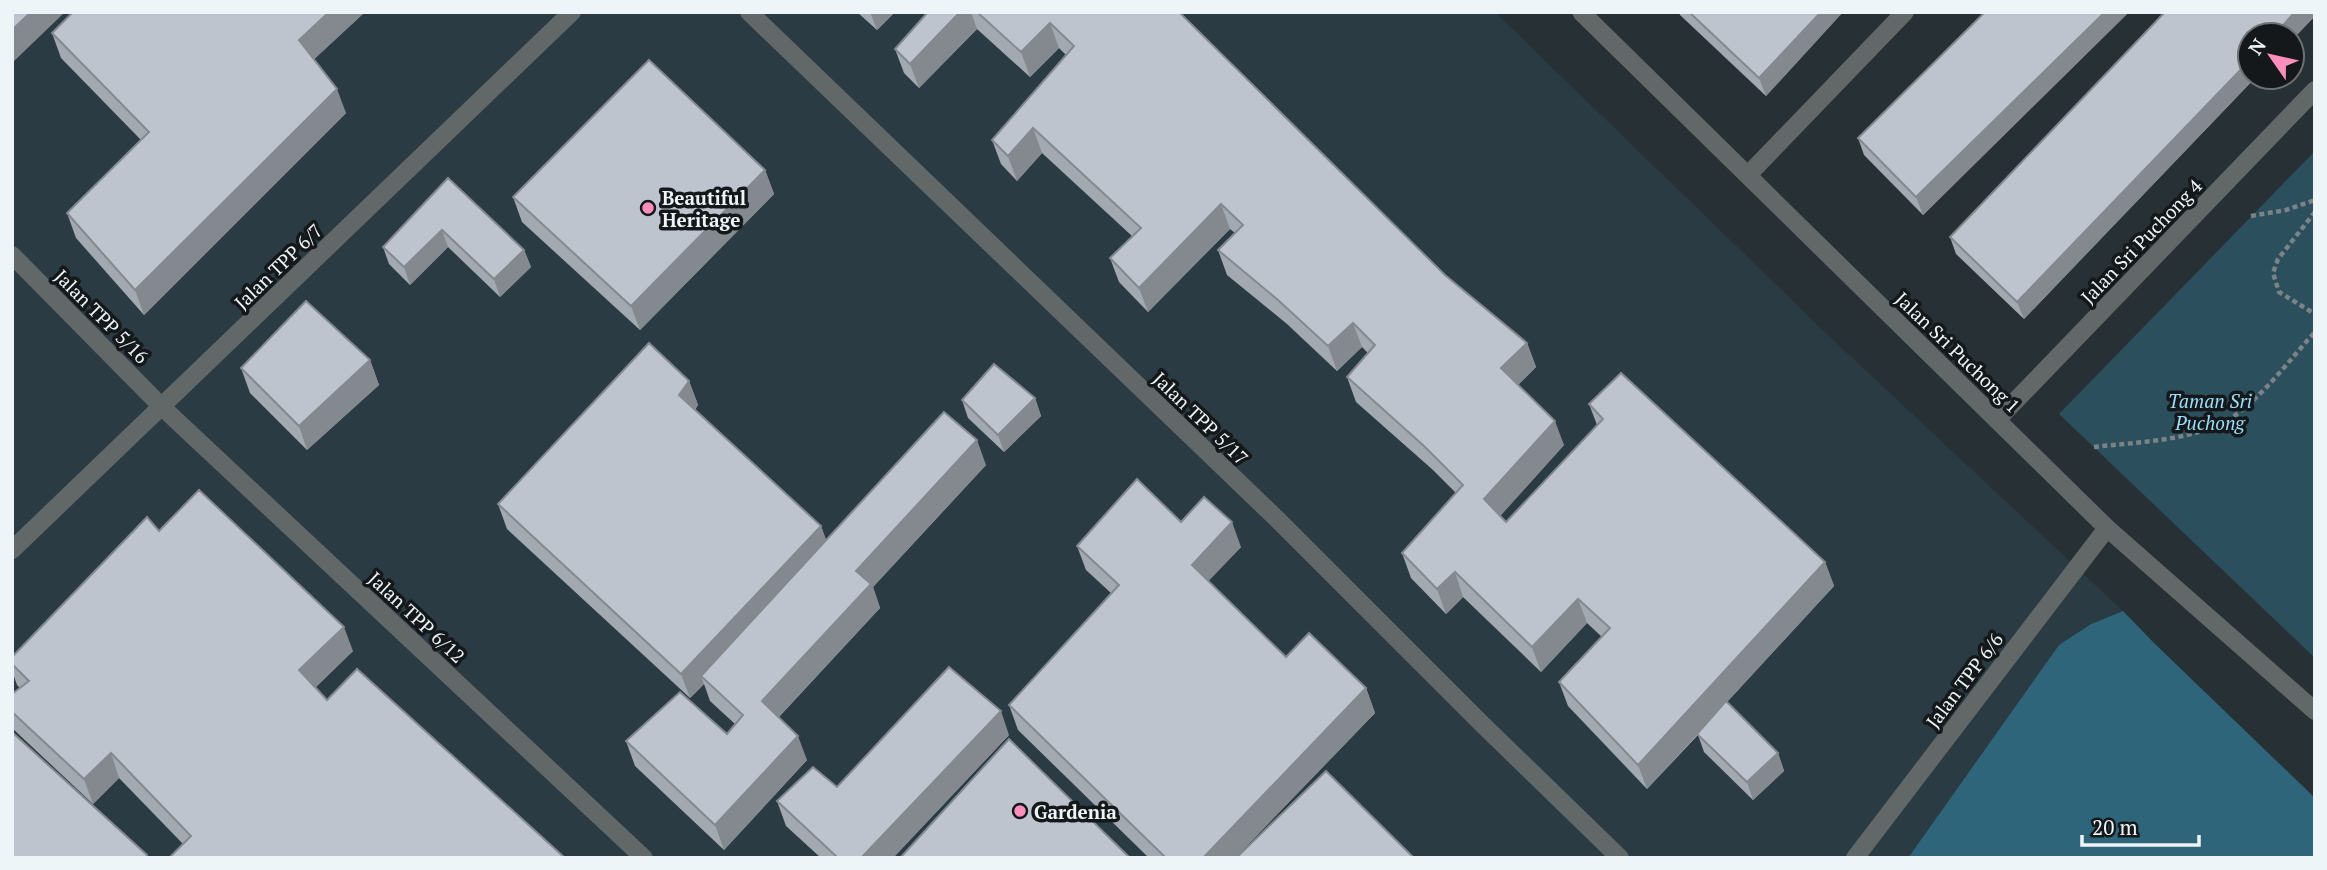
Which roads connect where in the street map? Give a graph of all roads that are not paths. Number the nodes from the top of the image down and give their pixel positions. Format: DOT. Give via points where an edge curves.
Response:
graph roads {
  1 [pos="572,12"];
  2 [pos="749,12"];
  3 [pos="1581,12"];
  4 [pos="1905,12"];
  5 [pos="2315,90"];
  6 [pos="1748,175"];
  7 [pos="12,255"];
  8 [pos="162,407"];
  9 [pos="1997,421"];
  10 [pos="2106,528"];
  11 [pos="12,550"];
  12 [pos="2315,711"];
  13 [pos="644,858"];
  14 [pos="1620,858"];
  15 [pos="1855,858"];
  1 -- 8 [label="street, Jalan TPP 6/7"];
  2 -- 14 [label="street, Jalan TPP 5/17" via="1277,519"];
  3 -- 6 [label="street, Jalan Sri Puchong 1"];
  4 -- 6 [label="street"];
  5 -- 9 [label="street, Jalan Sri Puchong 4"];
  6 -- 9 [label="street, Jalan Sri Puchong 1"];
  7 -- 8 [label="street, Jalan TPP 5/16"];
  8 -- 11 [label="street, Jalan TPP 6/7"];
  8 -- 13 [label="street, Jalan TPP 6/12"];
  9 -- 10 [label="street, Jalan Sri Puchong 1"];
  10 -- 12 [label="street, Jalan Sri Puchong 1"];
  10 -- 15 [label="street, Jalan TPP 6/6"];
}
